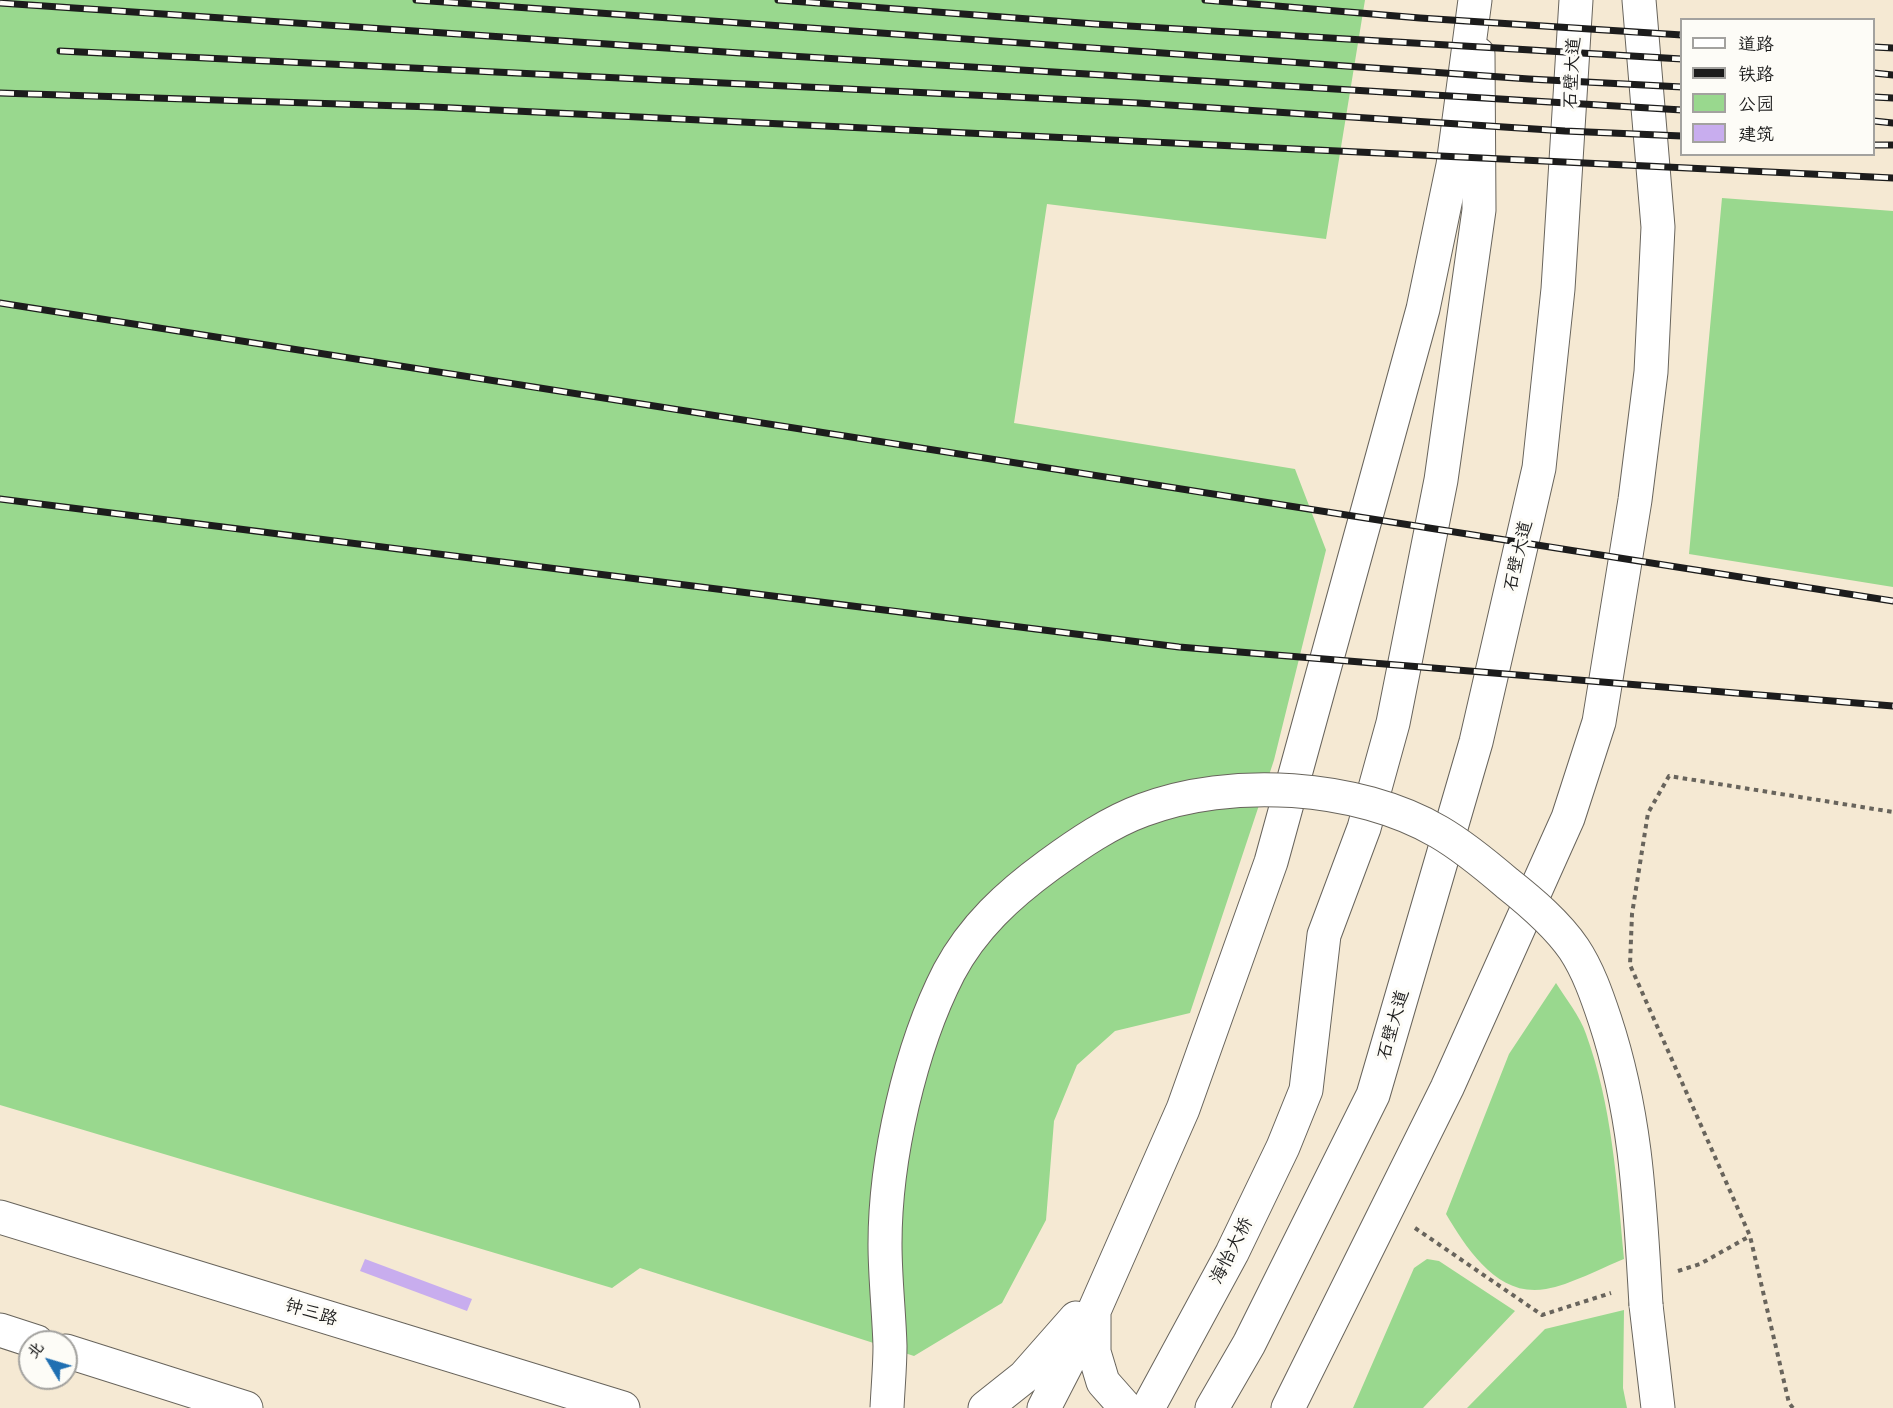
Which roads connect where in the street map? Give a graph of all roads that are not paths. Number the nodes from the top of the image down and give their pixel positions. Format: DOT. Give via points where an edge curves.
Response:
graph roads {
  1 [pos="1475,0"];
  2 [pos="1576,0"];
  3 [pos="1639,0"];
  4 [pos="0,1217"];
  5 [pos="1099,1298"];
  6 [pos="0,1330"];
  7 [pos="18,1336"];
  8 [pos="78,1355"];
  9 [pos="1289,1406"];
  10 [pos="618,1407"];
  11 [pos="246,1408"];
  12 [pos="887,1408"];
  13 [pos="985,1408"];
  14 [pos="1044,1408"];
  15 [pos="1126,1408"];
  16 [pos="1148,1408"];
  17 [pos="1212,1408"];
  18 [pos="1658,1408"];
  1 -- 5 [label="main road" via="1441,232 1303,753 1270,862 1183,1109"];
  1 -- 16 [label="main road, 海怡大桥" via="1479,210 1441,480 1393,723 1364,828 1324,935 1306,1090 1232,1252"];
  2 -- 17 [label="main road, 石壁大道" via="1558,289 1539,468 1476,742 1373,1095 1254,1334"];
  3 -- 9 [label="main road" via="1658,227 1651,372 1599,722 1568,818 1447,1088"];
  4 -- 10 [label="main road, 钟三路"];
  5 -- 13 [label="main road" via="1024,1377"];
  5 -- 14 [label="main road"];
  5 -- 15 [label="main road" via="1094,1352 1103,1382"];
  6 -- 7 [label="main road"];
  8 -- 11 [label="main road"];
  12 -- 18 [label="main road, bridge" via="890,1349 885,1242 894,1145 930,1012 951,969 978,927 1013,891 1076,846 1140,810 1200,793 1272,790 1325,793 1381,808 1437,831 1536,907 1574,948 1597,996 1618,1058 1632,1125 1633,1298"];
}
